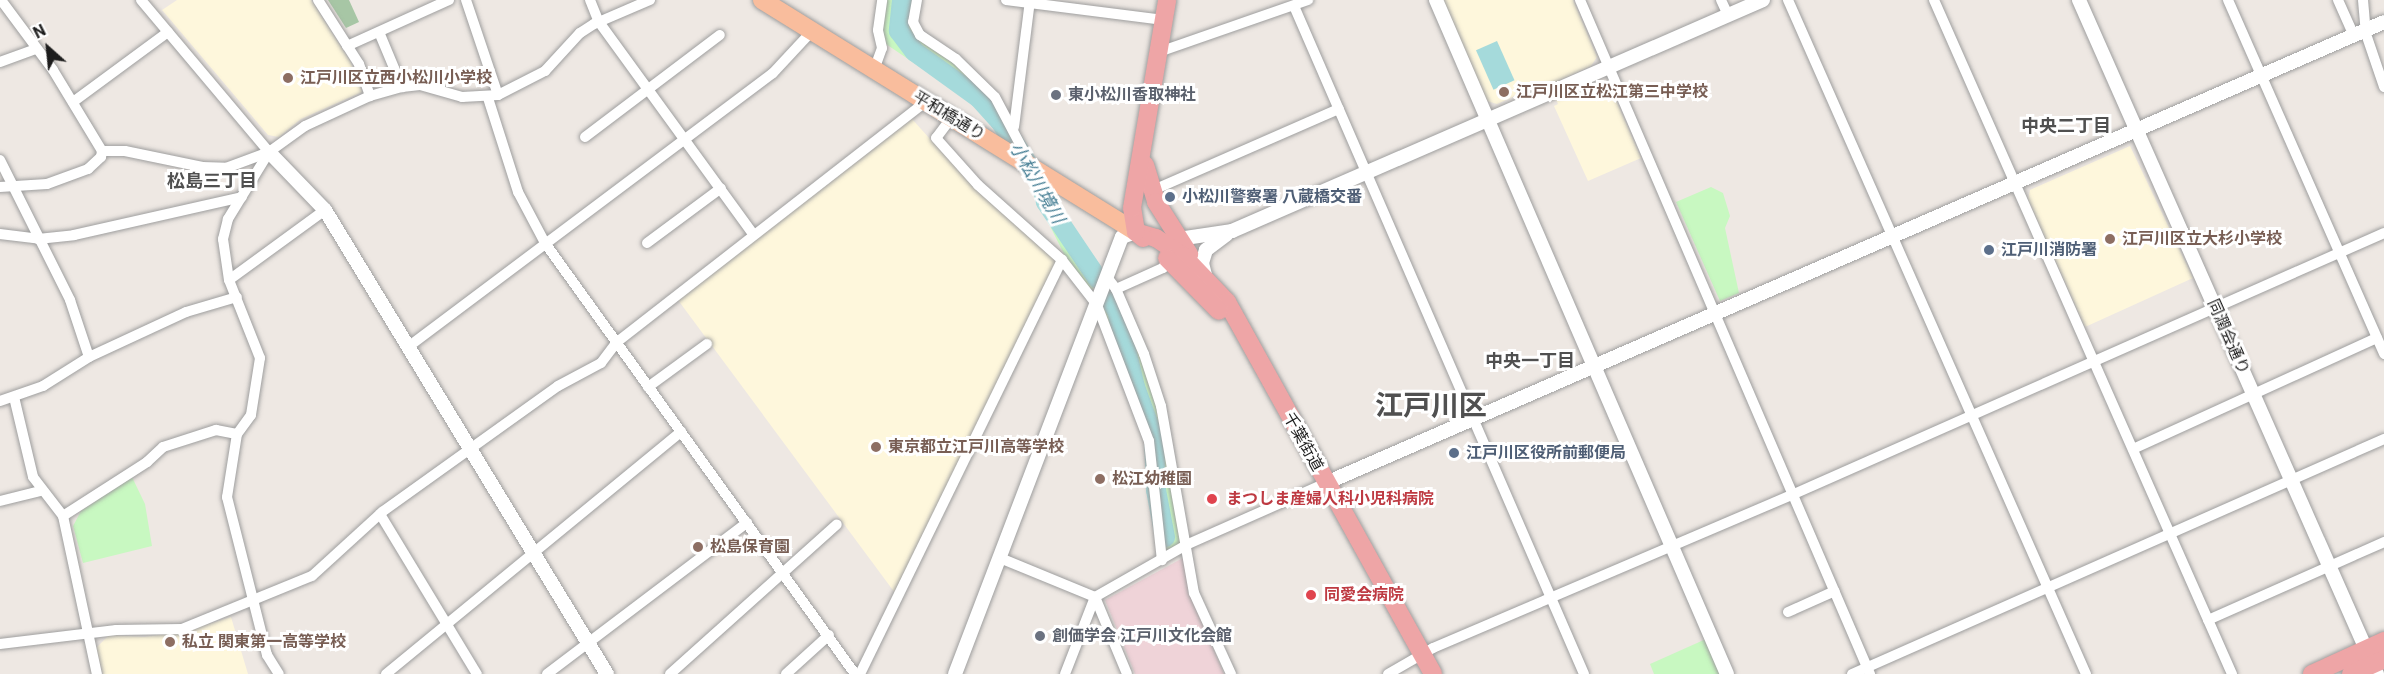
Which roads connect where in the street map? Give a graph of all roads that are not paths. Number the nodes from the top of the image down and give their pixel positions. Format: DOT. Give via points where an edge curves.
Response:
graph roads {
  1 [pos="1,0"];
  2 [pos="141,0"];
  3 [pos="318,0"];
  4 [pos="449,0"];
  5 [pos="466,0"];
  6 [pos="590,0"];
  7 [pos="650,0"];
  8 [pos="762,0"];
  9 [pos="882,0"];
  10 [pos="917,0"];
  11 [pos="1006,0"];
  12 [pos="1167,0"];
  13 [pos="1308,0"];
  14 [pos="1436,0"];
  15 [pos="1580,0"];
  16 [pos="1721,0"];
  17 [pos="1763,0"];
  18 [pos="1788,0"];
  19 [pos="1934,0"];
  20 [pos="2079,0"];
  21 [pos="2228,0"];
  22 [pos="2338,0"];
  23 [pos="2363,0"];
  24 [pos="1030,2"];
  25 [pos="1294,6"];
  26 [pos="1728,15"];
  27 [pos="1164,21"];
  28 [pos="599,22"];
  29 [pos="2384,22"];
  30 [pos="812,31"];
  31 [pos="168,32"];
  32 [pos="378,32"];
  33 [pos="2360,33"];
  34 [pos="720,35"];
  35 [pos="347,46"];
  36 [pos="35,49"];
  37 [pos="1159,52"];
  38 [pos="0,62"];
  39 [pos="1608,68"];
  40 [pos="874,70"];
  41 [pos="2260,76"];
  42 [pos="402,87"];
  43 [pos="2384,87"];
  44 [pos="649,89"];
  45 [pos="370,96"];
  46 [pos="493,97"];
  47 [pos="73,102"];
  48 [pos="925,102"];
  49 [pos="1339,109"];
  50 [pos="951,117"];
  51 [pos="1488,119"];
  52 [pos="1014,127"];
  53 [pos="2137,130"];
  54 [pos="1146,134"];
  55 [pos="585,136"];
  56 [pos="686,138"];
  57 [pos="102,151"];
  58 [pos="269,152"];
  59 [pos="0,160"];
  60 [pos="1031,165"];
  61 [pos="1366,173"];
  62 [pos="2014,184"];
  63 [pos="13,186"];
  64 [pos="0,187"];
  65 [pos="721,188"];
  66 [pos="1151,191"];
  67 [pos="242,197"];
  68 [pos="325,210"];
  69 [pos="1232,231"];
  70 [pos="1136,232"];
  71 [pos="2384,233"];
  72 [pos="0,234"];
  73 [pos="754,235"];
  74 [pos="1156,238"];
  75 [pos="1893,238"];
  76 [pos="38,239"];
  77 [pos="1179,241"];
  78 [pos="545,243"];
  79 [pos="647,243"];
  80 [pos="2340,252"];
  81 [pos="1168,259"];
  82 [pos="1062,260"];
  83 [pos="1204,275"];
  84 [pos="1107,278"];
  85 [pos="229,280"];
  86 [pos="1116,289"];
  87 [pos="237,297"];
  88 [pos="1096,305"];
  89 [pos="2215,307"];
  90 [pos="1717,315"];
  91 [pos="2377,338"];
  92 [pos="617,342"];
  93 [pos="707,344"];
  94 [pos="408,347"];
  95 [pos="2384,354"];
  96 [pos="89,357"];
  97 [pos="2094,361"];
  98 [pos="1261,368"];
  99 [pos="1594,369"];
  100 [pos="648,387"];
  101 [pos="2253,394"];
  102 [pos="15,397"];
  103 [pos="0,401"];
  104 [pos="1971,415"];
  105 [pos="1473,421"];
  106 [pos="681,432"];
  107 [pos="237,434"];
  108 [pos="2384,439"];
  109 [pos="2133,449"];
  110 [pos="472,450"];
  111 [pos="2291,480"];
  112 [pos="1326,483"];
  113 [pos="40,491"];
  114 [pos="1794,494"];
  115 [pos="0,501"];
  116 [pos="380,514"];
  117 [pos="63,516"];
  118 [pos="747,523"];
  119 [pos="837,524"];
  120 [pos="2170,533"];
  121 [pos="2384,542"];
  122 [pos="1186,545"];
  123 [pos="1672,547"];
  124 [pos="533,553"];
  125 [pos="1000,558"];
  126 [pos="1162,560"];
  127 [pos="2329,566"];
  128 [pos="783,572"];
  129 [pos="2048,588"];
  130 [pos="1835,591"];
  131 [pos="1095,597"];
  132 [pos="256,598"];
  133 [pos="1552,598"];
  134 [pos="1788,612"];
  135 [pos="2208,620"];
  136 [pos="446,625"];
  137 [pos="90,633"];
  138 [pos="829,635"];
  139 [pos="588,641"];
  140 [pos="2384,641"];
  141 [pos="0,644"];
  142 [pos="1422,654"];
  143 [pos="2375,662"];
  144 [pos="1869,671"];
  145 [pos="98,674"];
  146 [pos="279,674"];
  147 [pos="386,674"];
  148 [pos="477,674"];
  149 [pos="547,674"];
  150 [pos="607,674"];
  151 [pos="670,674"];
  152 [pos="786,674"];
  153 [pos="855,674"];
  154 [pos="860,674"];
  155 [pos="955,674"];
  156 [pos="1065,674"];
  157 [pos="1127,674"];
  158 [pos="1231,674"];
  159 [pos="1388,674"];
  160 [pos="1433,674"];
  161 [pos="1584,674"];
  162 [pos="1727,674"];
  163 [pos="1852,674"];
  164 [pos="2086,674"];
  165 [pos="2232,674"];
  166 [pos="2312,674"];
  167 [pos="2351,674"];
  1 -- 36 [label="street"];
  2 -- 31 [label="street"];
  3 -- 35 [label="street"];
  4 -- 32 [label="street"];
  5 -- 46 [label="street"];
  6 -- 28 [label="street"];
  7 -- 28 [label="street"];
  8 -- 30 [label="main road, 平和橋通り"];
  9 -- 40 [label="street" via="878,30 882,48"];
  10 -- 52 [label="street" via="913,22 920,35 956,59 994,97"];
  11 -- 24 [label="street"];
  12 -- 27 [label="highway"];
  13 -- 25 [label="street"];
  14 -- 51 [label="street"];
  15 -- 39 [label="street"];
  16 -- 26 [label="street"];
  17 -- 26 [label="street"];
  18 -- 75 [label="street"];
  19 -- 62 [label="street"];
  20 -- 53 [label="street, 同潤会通り"];
  21 -- 41 [label="street"];
  22 -- 33 [label="street"];
  23 -- 33 [label="street"];
  24 -- 27 [label="street"];
  24 -- 52 [label="street"];
  25 -- 37 [label="street"];
  25 -- 49 [label="street"];
  26 -- 39 [label="street"];
  27 -- 37 [label="highway"];
  28 -- 44 [label="street"];
  28 -- 46 [label="street" via="580,33 545,71"];
  29 -- 33 [label="street"];
  30 -- 40 [label="main road, 平和橋通り"];
  30 -- 56 [label="street" via="773,73"];
  31 -- 47 [label="street"];
  31 -- 58 [label="street"];
  32 -- 35 [label="street"];
  32 -- 42 [label="street"];
  33 -- 41 [label="street"];
  33 -- 43 [label="street"];
  34 -- 44 [label="street"];
  35 -- 45 [label="street" via="359,64"];
  36 -- 38 [label="street"];
  36 -- 47 [label="street"];
  37 -- 54 [label="highway"];
  39 -- 51 [label="street"];
  39 -- 90 [label="street"];
  40 -- 48 [label="main road, 平和橋通り"];
  41 -- 53 [label="street"];
  41 -- 80 [label="street"];
  42 -- 45 [label="street"];
  42 -- 46 [label="street" via="420,85 455,96"];
  44 -- 55 [label="street"];
  44 -- 56 [label="street"];
  45 -- 58 [label="street" via="305,126"];
  46 -- 78 [label="street" via="518,192"];
  47 -- 57 [label="street"];
  48 -- 50 [label="main road, 平和橋通り"];
  48 -- 73 [label="street"];
  49 -- 61 [label="street"];
  49 -- 66 [label="street"];
  50 -- 60 [label="main road, 平和橋通り"];
  50 -- 82 [label="street" via="936,138 978,185"];
  51 -- 61 [label="street"];
  51 -- 99 [label="street"];
  52 -- 60 [label="street"];
  53 -- 62 [label="street"];
  53 -- 89 [label="street, 同潤会通り"];
  54 -- 66 [label="highway" via="1145,169"];
  54 -- 70 [label="highway" via="1132,208"];
  56 -- 65 [label="street"];
  56 -- 78 [label="street"];
  57 -- 58 [label="street" via="125,151 226,168"];
  57 -- 63 [label="street" via="88,169 47,184"];
  58 -- 67 [label="street"];
  58 -- 68 [label="street"];
  59 -- 63 [label="street"];
  60 -- 70 [label="main road, 平和橋通り"];
  61 -- 69 [label="street"];
  61 -- 105 [label="street"];
  62 -- 75 [label="street"];
  62 -- 97 [label="street"];
  63 -- 64 [label="street"];
  63 -- 76 [label="street"];
  65 -- 73 [label="street"];
  65 -- 79 [label="street"];
  66 -- 77 [label="highway"];
  67 -- 76 [label="street" via="74,236"];
  67 -- 85 [label="street" via="228,219 223,239"];
  68 -- 85 [label="street"];
  68 -- 94 [label="street"];
  69 -- 77 [label="street"];
  69 -- 83 [label="street" via="1206,250"];
  70 -- 74 [label="highway, 千葉街道"];
  70 -- 81 [label="highway, 千葉街道"];
  70 -- 84 [label="street" via="1122,237"];
  71 -- 80 [label="street"];
  72 -- 76 [label="street"];
  73 -- 92 [label="street"];
  74 -- 77 [label="street"];
  74 -- 83 [label="highway, 千葉街道"];
  75 -- 90 [label="street"];
  75 -- 104 [label="street"];
  76 -- 96 [label="street" via="70,300"];
  77 -- 83 [label="highway"];
  78 -- 92 [label="street"];
  78 -- 94 [label="street"];
  80 -- 89 [label="street"];
  80 -- 91 [label="street"];
  81 -- 86 [label="street" via="1163,268"];
  81 -- 98 [label="highway, 千葉街道" via="1208,297"];
  82 -- 88 [label="street"];
  82 -- 154 [label="street"];
  83 -- 98 [label="highway, 千葉街道" via="1239,320"];
  84 -- 86 [label="street"];
  84 -- 88 [label="street"];
  85 -- 87 [label="street"];
  86 -- 122 [label="street" via="1161,406"];
  87 -- 96 [label="street" via="186,312"];
  87 -- 107 [label="street" via="260,358 251,416"];
  88 -- 125 [label="street"];
  88 -- 126 [label="street" via="1149,441"];
  89 -- 97 [label="street"];
  89 -- 101 [label="street, 同潤会通り"];
  90 -- 99 [label="street"];
  90 -- 114 [label="street"];
  91 -- 95 [label="street"];
  91 -- 101 [label="street"];
  92 -- 100 [label="street"];
  92 -- 110 [label="street" via="601,363 558,386"];
  93 -- 100 [label="street"];
  94 -- 110 [label="street"];
  96 -- 102 [label="street" via="43,386"];
  97 -- 104 [label="street"];
  97 -- 109 [label="street"];
  98 -- 112 [label="highway, 千葉街道"];
  99 -- 105 [label="street"];
  99 -- 123 [label="street"];
  100 -- 106 [label="street"];
  101 -- 109 [label="street"];
  101 -- 111 [label="street, 同潤会通り"];
  102 -- 103 [label="street"];
  102 -- 113 [label="street" via="33,477"];
  104 -- 114 [label="street"];
  104 -- 129 [label="street"];
  105 -- 112 [label="street"];
  105 -- 133 [label="street"];
  106 -- 118 [label="street"];
  106 -- 124 [label="street"];
  107 -- 117 [label="street" via="216,430 163,447 147,462"];
  107 -- 132 [label="street" via="227,497"];
  108 -- 111 [label="street"];
  109 -- 120 [label="street"];
  110 -- 116 [label="street"];
  110 -- 124 [label="street"];
  111 -- 120 [label="street"];
  111 -- 127 [label="street, 同潤会通り"];
  112 -- 122 [label="street"];
  112 -- 142 [label="highway, 千葉街道"];
  113 -- 115 [label="street"];
  113 -- 117 [label="street"];
  114 -- 123 [label="street"];
  114 -- 130 [label="street"];
  116 -- 132 [label="street" via="312,576"];
  116 -- 136 [label="street"];
  117 -- 137 [label="street"];
  118 -- 128 [label="street"];
  118 -- 139 [label="street"];
  119 -- 128 [label="street"];
  120 -- 129 [label="street"];
  120 -- 135 [label="street"];
  121 -- 127 [label="street"];
  122 -- 126 [label="street"];
  122 -- 158 [label="street" via="1194,593"];
  123 -- 133 [label="street"];
  123 -- 162 [label="street"];
  124 -- 136 [label="street"];
  124 -- 139 [label="street"];
  125 -- 131 [label="street"];
  125 -- 155 [label="street"];
  126 -- 131 [label="street"];
  127 -- 135 [label="street"];
  127 -- 143 [label="street, 同潤会通り"];
  128 -- 138 [label="street"];
  128 -- 151 [label="street"];
  129 -- 144 [label="street"];
  129 -- 164 [label="street"];
  130 -- 134 [label="street"];
  130 -- 144 [label="street"];
  131 -- 156 [label="street"];
  131 -- 157 [label="street"];
  132 -- 137 [label="street" via="222,616 182,629"];
  132 -- 146 [label="street" via="267,655"];
  133 -- 142 [label="street"];
  133 -- 161 [label="street"];
  135 -- 165 [label="street"];
  136 -- 147 [label="street"];
  136 -- 148 [label="street"];
  137 -- 141 [label="street"];
  137 -- 145 [label="street"];
  138 -- 152 [label="street"];
  138 -- 153 [label="street"];
  139 -- 149 [label="street"];
  139 -- 150 [label="street"];
  140 -- 143 [label="highway"];
  142 -- 159 [label="street"];
  142 -- 160 [label="highway, 千葉街道"];
  143 -- 166 [label="highway"];
  143 -- 167 [label="highway"];
  144 -- 163 [label="street"];
}
